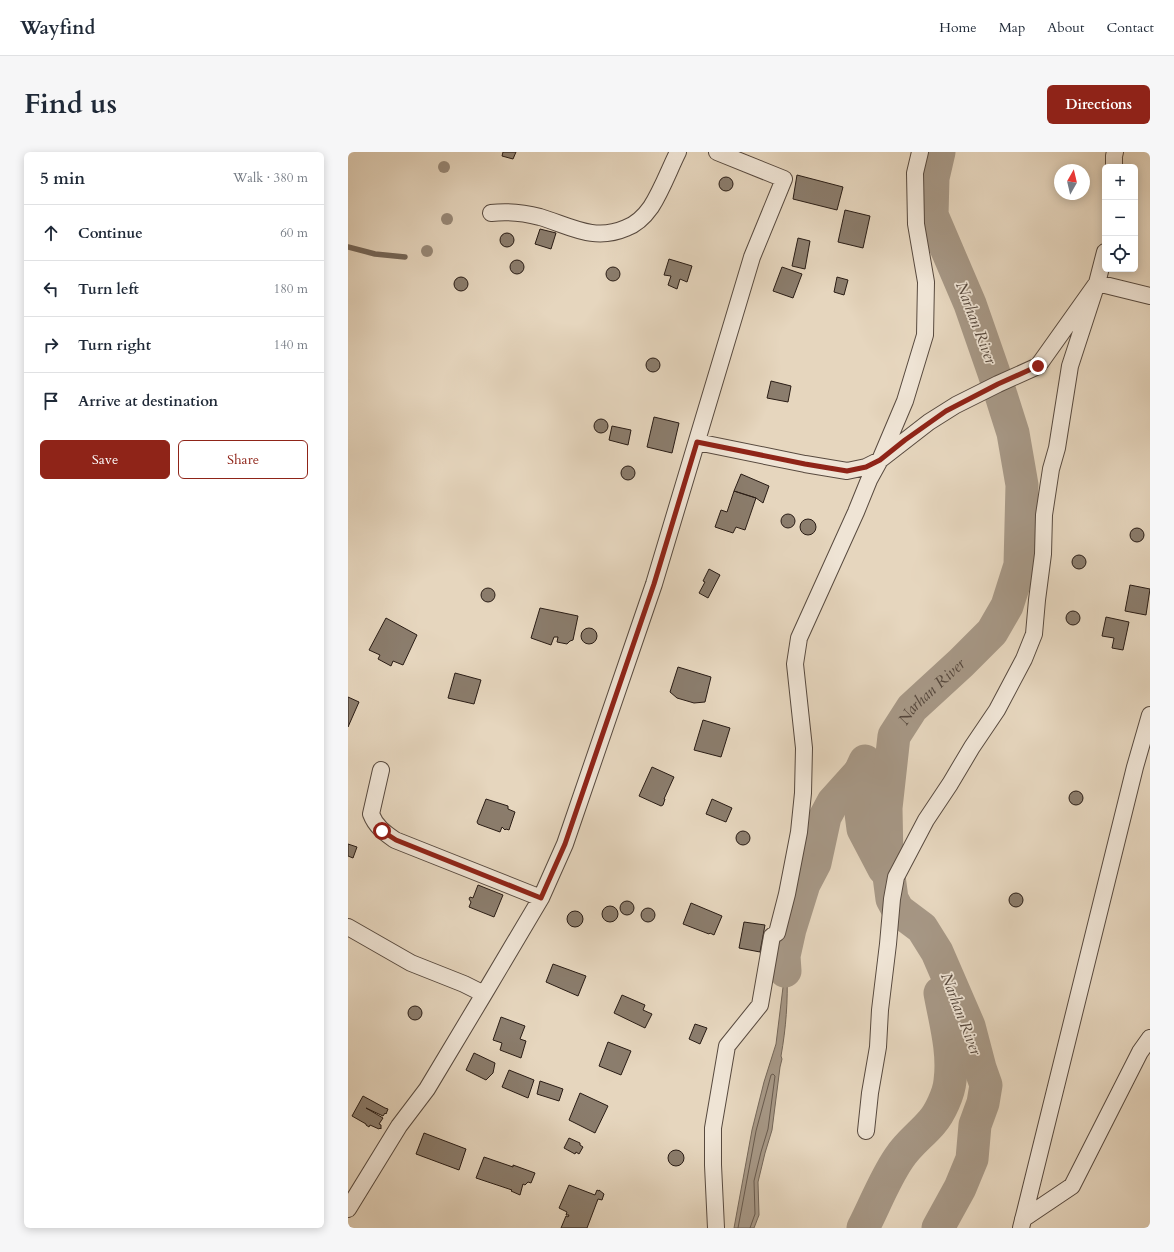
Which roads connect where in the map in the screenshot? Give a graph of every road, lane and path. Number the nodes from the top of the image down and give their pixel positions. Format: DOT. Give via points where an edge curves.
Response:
graph roads {
  1 [pos="678,152"];
  2 [pos="717,152"];
  3 [pos="920,152"];
  4 [pos="1115,152"];
  5 [pos="1114,164"];
  6 [pos="491,213"];
  7 [pos="1102,264"];
  8 [pos="1097,283"];
  9 [pos="1150,296"];
  10 [pos="697,442"];
  11 [pos="880,460"];
  12 [pos="1150,715"];
  13 [pos="381,770"];
  14 [pos="541,898"];
  15 [pos="348,926"];
  16 [pos="484,994"];
  17 [pos="1150,1038"];
  18 [pos="866,1131"];
  19 [pos="348,1209"];
  20 [pos="1022,1224"];
  21 [pos="716,1228"];
  1 -- 6 [label="street" via="651,206 635,224 617,232 588,233 539,217"];
  2 -- 10 [label="street" via="784,179 752,257"];
  3 -- 11 [label="street" via="915,173 916,224 926,282 925,335 905,401"];
  4 -- 5 [label="street"];
  7 -- 8 [label="street"];
  8 -- 9 [label="street"];
  8 -- 11 [label="street" via="1038,366 946,411"];
  8 -- 18 [label="street" via="1070,366 1057,448 1051,469 1044,515 1043,554 1034,634 997,710 926,820 896,877 878,1047"];
  10 -- 11 [label="street" via="847,471 866,467"];
  10 -- 14 [label="street" via="654,584 565,844"];
  11 -- 21 [label="street" via="799,638 795,664 804,748 799,832 788,894 777,933 772,936 760,1005 727,1046 713,1128"];
  12 -- 20 [label="street"];
  13 -- 14 [label="street" via="371,814 382,831 396,840"];
  14 -- 16 [label="street"];
  15 -- 16 [label="street" via="411,963"];
  16 -- 19 [label="street" via="427,1090 399,1126"];
  17 -- 20 [label="street" via="1140,1052 1072,1186"];
}
